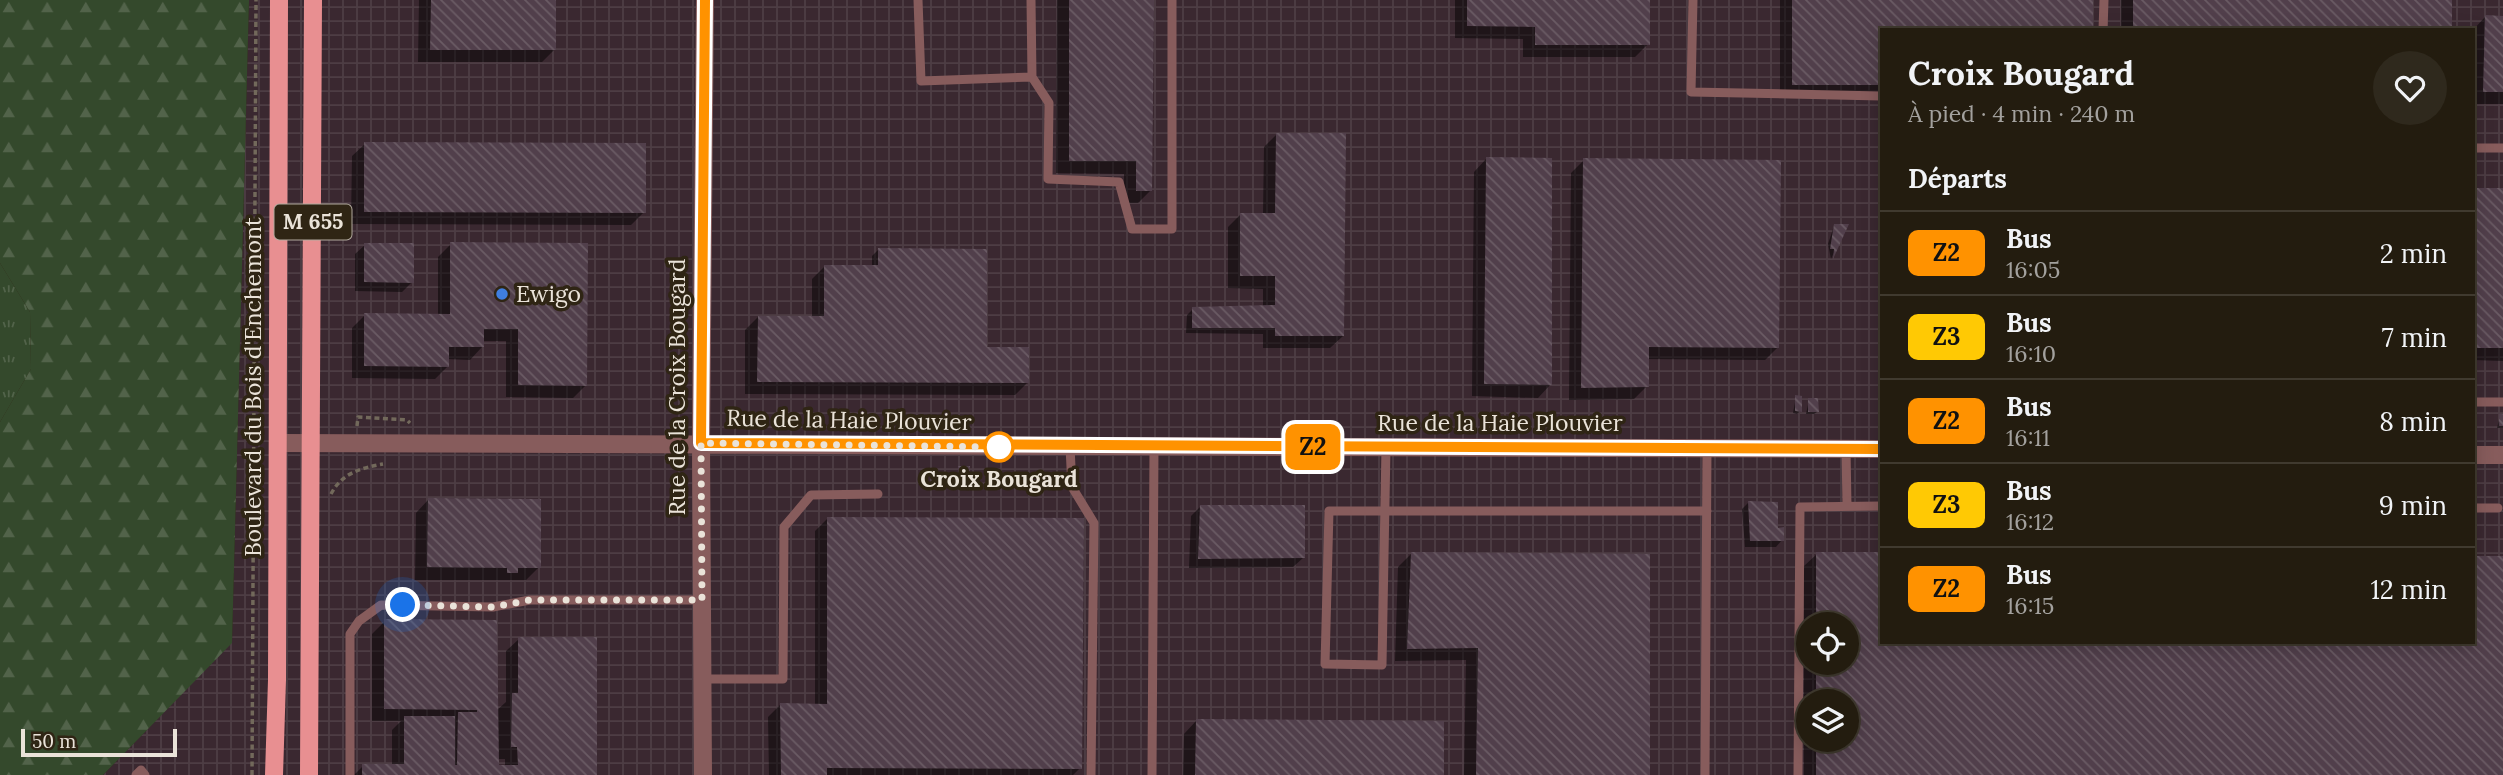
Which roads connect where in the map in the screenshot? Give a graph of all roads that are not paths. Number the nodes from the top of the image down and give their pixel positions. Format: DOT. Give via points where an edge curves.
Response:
graph roads {
  1 [pos="279,0"];
  2 [pos="313,0"];
  3 [pos="705,0"];
  4 [pos="918,0"];
  5 [pos="1031,0"];
  6 [pos="1172,0"];
  7 [pos="1693,0"];
  8 [pos="2104,0"];
  9 [pos="2103,28"];
  10 [pos="1032,77"];
  11 [pos="1880,96"];
  12 [pos="2475,148"];
  13 [pos="2503,148"];
  14 [pos="2475,402"];
  15 [pos="2503,402"];
  16 [pos="278,443"];
  17 [pos="311,443"];
  18 [pos="701,443"];
  19 [pos="1070,447"];
  20 [pos="1154,447"];
  21 [pos="1386,447"];
  22 [pos="1707,449"];
  23 [pos="1846,449"];
  24 [pos="1880,449"];
  25 [pos="2475,455"];
  26 [pos="2503,455"];
  27 [pos="878,494"];
  28 [pos="1847,506"];
  29 [pos="1880,506"];
  30 [pos="2475,508"];
  31 [pos="2498,508"];
  32 [pos="1385,511"];
  33 [pos="1706,512"];
  34 [pos="702,600"];
  35 [pos="702,679"];
  36 [pos="136,775"];
  37 [pos="145,775"];
  38 [pos="274,775"];
  39 [pos="309,775"];
  40 [pos="350,775"];
  41 [pos="703,775"];
  42 [pos="1091,775"];
  43 [pos="1152,775"];
  44 [pos="1705,775"];
  45 [pos="1798,775"];
  1 -- 16 [label="main road, Boulevard du Bois d'Enchemont / M 655"];
  2 -- 17 [label="main road, M 655"];
  3 -- 18 [label="street, Rue de la Croix Bougard"];
  4 -- 10 [label="lane" via="921,82"];
  5 -- 10 [label="lane"];
  6 -- 10 [label="lane" via="1172,229 1132,229 1119,182 1048,179 1049,103"];
  7 -- 11 [label="lane" via="1691,92"];
  8 -- 9 [label="lane"];
  12 -- 13 [label="lane"];
  14 -- 15 [label="lane"];
  16 -- 17 [label="street, Rue de la Haie Plouvier"];
  16 -- 38 [label="main road, Boulevard du Bois d'Enchemont / M 655"];
  17 -- 18 [label="street, Rue de la Haie Plouvier"];
  17 -- 39 [label="main road, M 655"];
  18 -- 19 [label="street, Rue de la Haie Plouvier"];
  18 -- 34 [label="street, Rue de la Croix Bougard"];
  19 -- 20 [label="street, Rue de la Haie Plouvier"];
  19 -- 42 [label="lane" via="1072,487 1094,523"];
  20 -- 21 [label="street, Rue de la Haie Plouvier"];
  20 -- 43 [label="lane"];
  21 -- 22 [label="street, Rue de la Haie Plouvier"];
  21 -- 32 [label="lane"];
  22 -- 23 [label="street, Rue de la Haie Plouvier"];
  22 -- 33 [label="lane"];
  23 -- 24 [label="street, Rue de la Haie Plouvier"];
  23 -- 28 [label="lane"];
  25 -- 26 [label="street"];
  27 -- 35 [label="lane" via="811,495 784,527 783,679"];
  28 -- 29 [label="lane"];
  28 -- 45 [label="lane" via="1800,507"];
  30 -- 31 [label="lane"];
  32 -- 32 [label="lane" via="1329,511 1325,664 1382,665"];
  32 -- 33 [label="lane"];
  33 -- 44 [label="lane"];
  34 -- 35 [label="street, Rue de la Croix Bougard"];
  34 -- 40 [label="lane" via="530,600 493,607 381,605 359,621 350,635"];
  35 -- 41 [label="street, Rue de la Croix Bougard"];
  36 -- 37 [label="lane" via="141,770"];
}
